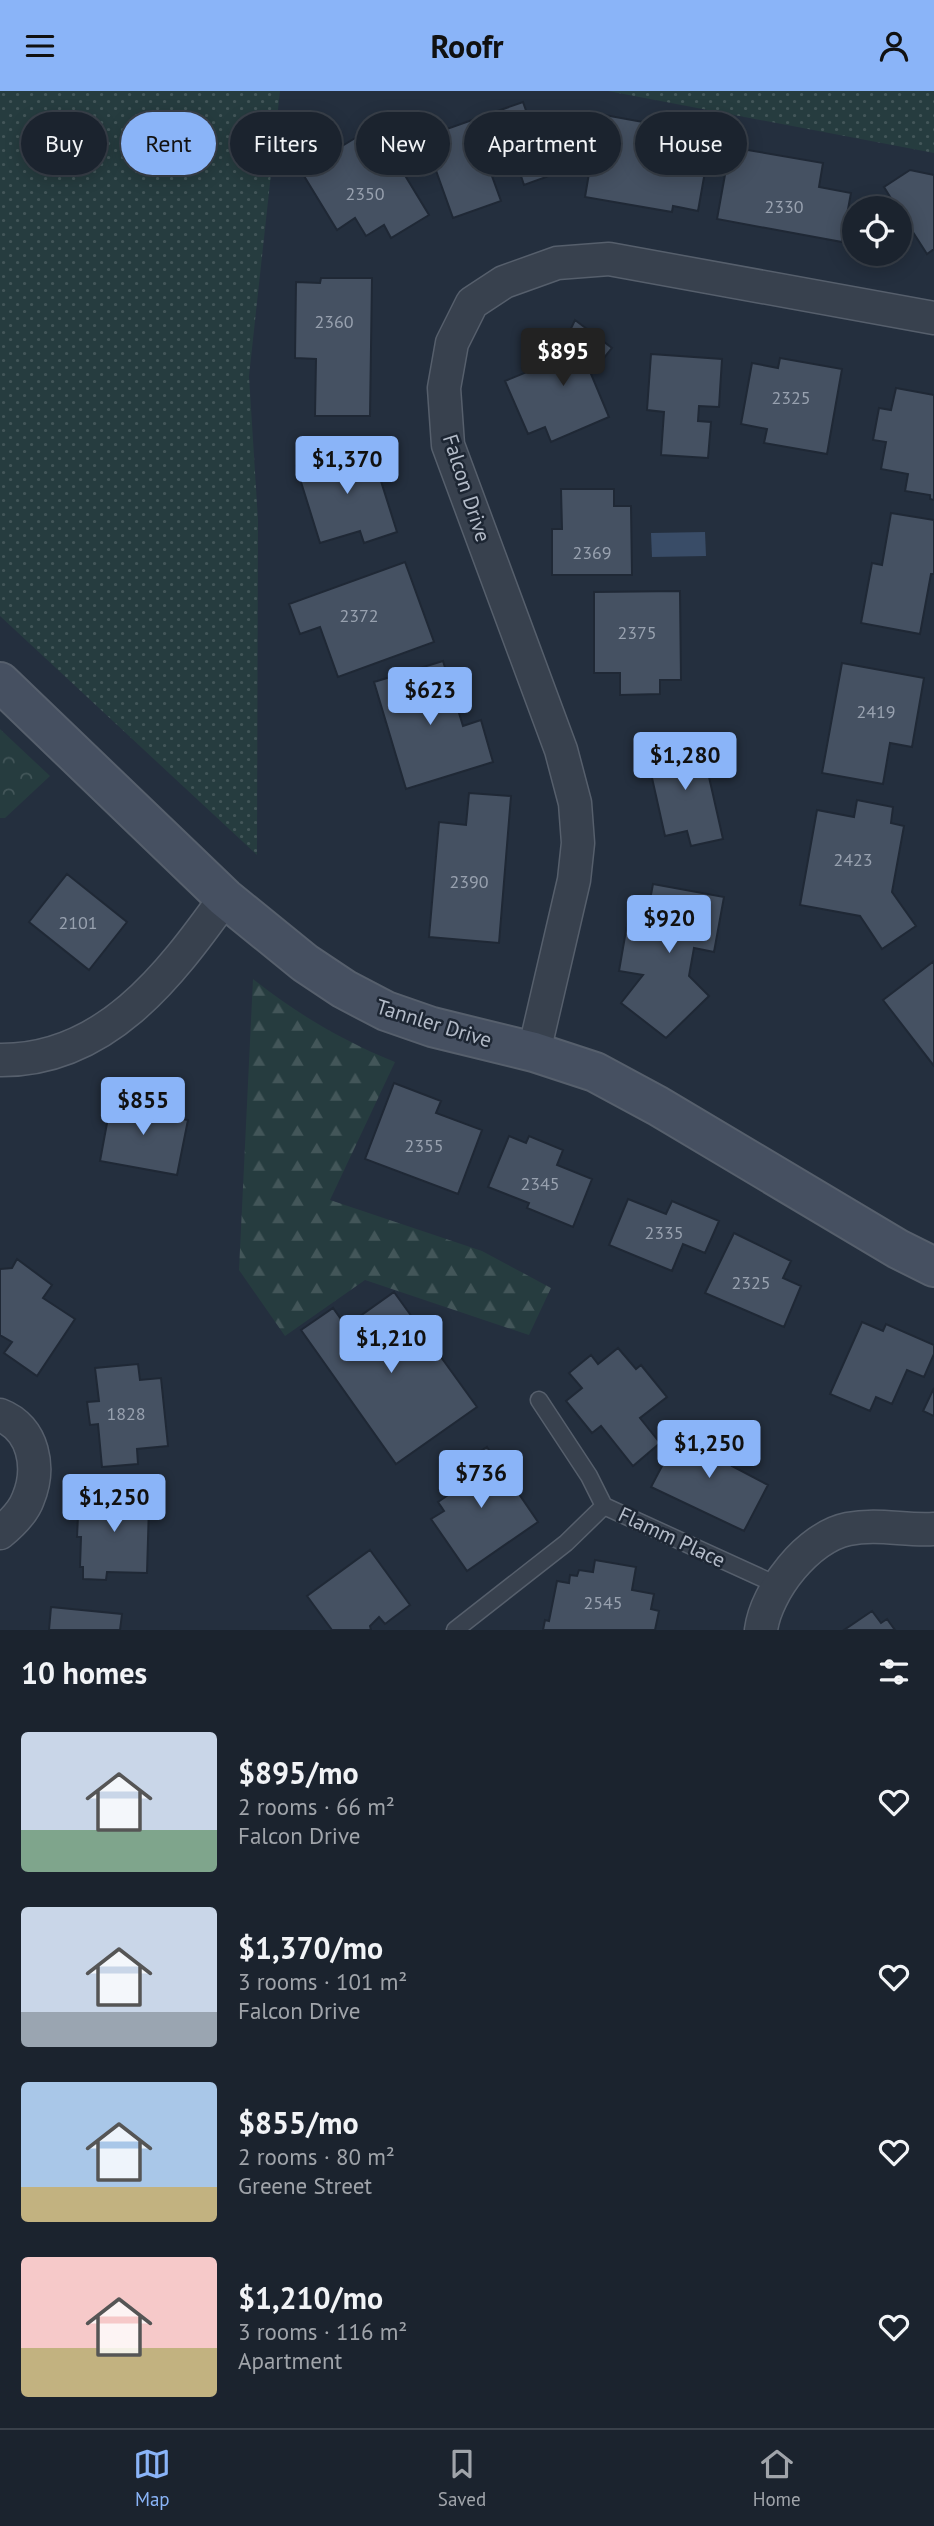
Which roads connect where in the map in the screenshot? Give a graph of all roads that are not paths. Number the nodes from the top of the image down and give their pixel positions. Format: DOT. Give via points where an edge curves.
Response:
graph roads {
  1 [pos="934,318"];
  2 [pos="0,682"];
  3 [pos="225,898"];
  4 [pos="534,1052"];
  5 [pos="0,1060"];
  6 [pos="934,1267"];
  7 [pos="539,1400"];
  8 [pos="0,1415"];
  9 [pos="604,1506"];
  10 [pos="934,1529"];
  11 [pos="0,1533"];
  12 [pos="777,1585"];
  13 [pos="455,1630"];
  14 [pos="761,1630"];
  1 -- 4 [label="street, Falcon Drive" via="609,259 557,263 504,282 472,303 452,343 444,388 448,445 561,750 575,803 578,843 574,880"];
  2 -- 3 [label="street, Tannler Drive"];
  3 -- 4 [label="street, Tannler Drive" via="305,963 365,1001 432,1027"];
  3 -- 5 [label="street" via="174,967 114,1024 86,1041 46,1055"];
  4 -- 6 [label="street, Tannler Drive" via="572,1063 623,1087"];
  7 -- 9 [label="lane, Flamm Place"];
  8 -- 11 [label="street" via="28,1437 34,1467 28,1499"];
  9 -- 12 [label="lane, Flamm Place"];
  9 -- 13 [label="lane" via="566,1543"];
  10 -- 12 [label="street" via="883,1525 846,1529 824,1538"];
  12 -- 14 [label="street"];
}
